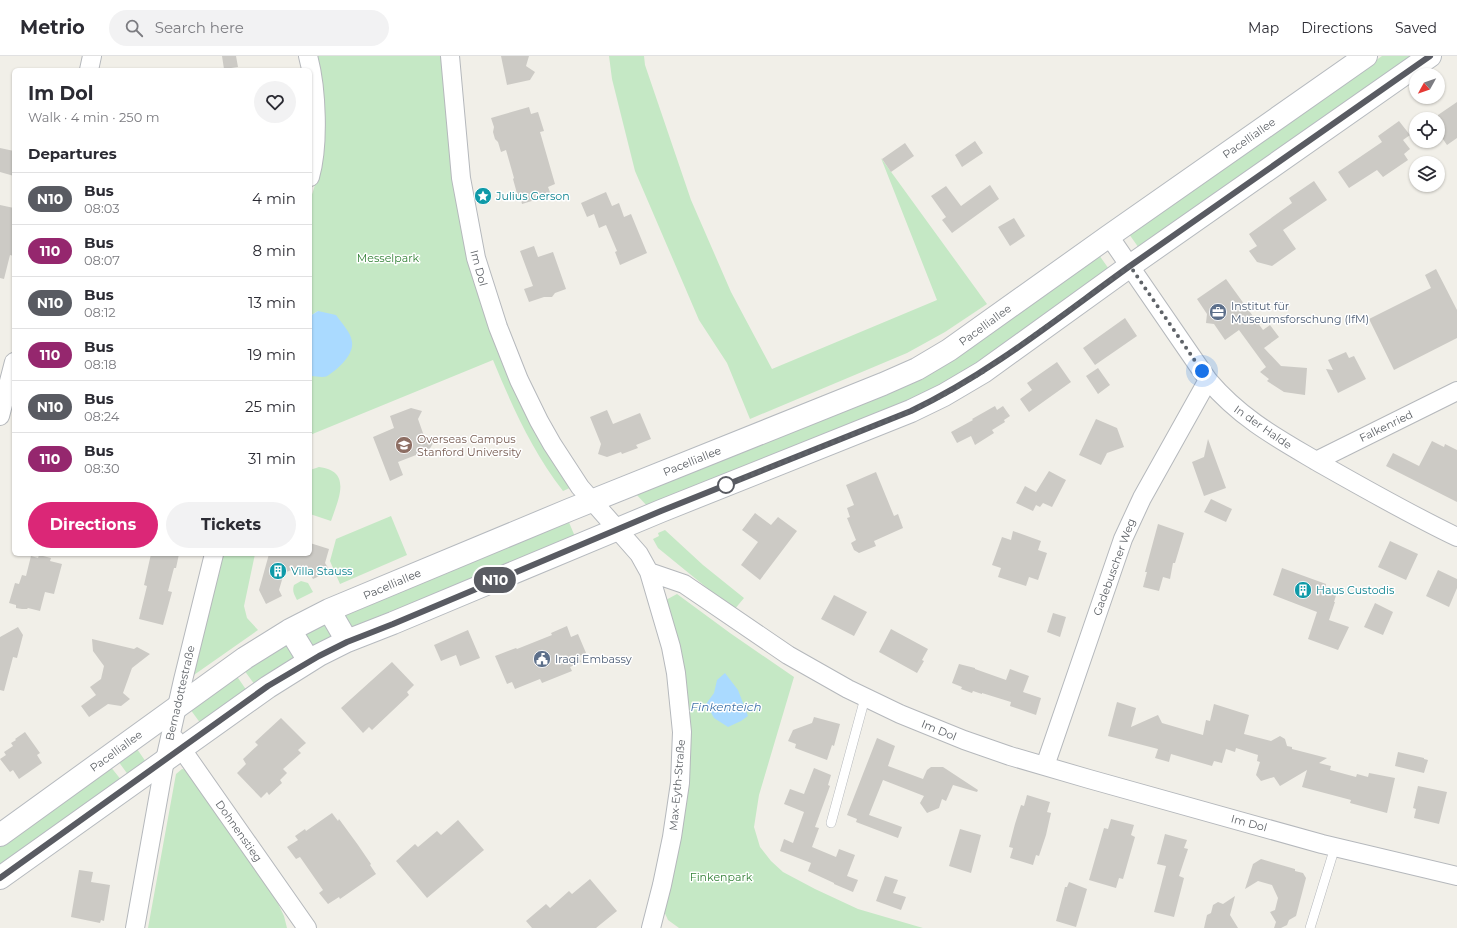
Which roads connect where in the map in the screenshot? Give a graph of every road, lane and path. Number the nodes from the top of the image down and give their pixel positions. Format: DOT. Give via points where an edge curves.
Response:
graph roads {
  1 [pos="92,56"];
  2 [pos="308,56"];
  3 [pos="450,56"];
  4 [pos="1366,56"];
  5 [pos="1430,56"];
  6 [pos="89,68"];
  7 [pos="311,68"];
  8 [pos="312,79"];
  9 [pos="312,171"];
  10 [pos="1110,236"];
  11 [pos="1130,266"];
  12 [pos="12,370"];
  13 [pos="1208,380"];
  14 [pos="1457,391"];
  15 [pos="0,416"];
  16 [pos="1316,461"];
  17 [pos="592,501"];
  18 [pos="617,529"];
  19 [pos="1457,537"];
  20 [pos="214,556"];
  21 [pos="649,572"];
  22 [pos="329,610"];
  23 [pos="290,630"];
  24 [pos="347,642"];
  25 [pos="309,661"];
  26 [pos="865,698"];
  27 [pos="177,708"];
  28 [pos="172,748"];
  29 [pos="1045,766"];
  30 [pos="832,823"];
  31 [pos="0,835"];
  32 [pos="1335,847"];
  33 [pos="1457,876"];
  34 [pos="0,878"];
  35 [pos="301,925"];
  36 [pos="657,925"];
  37 [pos="135,928"];
  38 [pos="1310,928"];
  1 -- 6 [label="street"];
  2 -- 7 [label="street"];
  3 -- 17 [label="street, Im Dol" via="461,178 476,258 489,303 519,380 539,421 580,487"];
  4 -- 10 [label="street, Pacelliallee"];
  5 -- 11 [label="street"];
  8 -- 9 [label="street" via="315,111"];
  10 -- 11 [label="street, In der Halde"];
  10 -- 17 [label="street, Pacelliallee" via="949,350 917,368"];
  11 -- 13 [label="street, In der Halde"];
  11 -- 18 [label="street" via="983,372 944,395 911,411"];
  12 -- 15 [label="street"];
  13 -- 16 [label="street, In der Halde" via="1244,416"];
  13 -- 29 [label="street, Gadebuscher Weg" via="1122,539"];
  14 -- 16 [label="street, Falkenried"];
  16 -- 19 [label="street, In der Halde" via="1380,498"];
  17 -- 18 [label="street, Im Dol"];
  17 -- 22 [label="street, Pacelliallee"];
  18 -- 21 [label="street, Im Dol" via="639,554"];
  18 -- 24 [label="street"];
  20 -- 27 [label="street, Bernadottestraße"];
  21 -- 26 [label="street, Im Dol" via="684,584 788,655"];
  21 -- 36 [label="street, Max-Eyth-Straße" via="671,647 682,732 680,783"];
  22 -- 23 [label="street, Pacelliallee"];
  22 -- 24 [label="street"];
  23 -- 25 [label="street"];
  23 -- 27 [label="street, Pacelliallee" via="245,658"];
  24 -- 25 [label="street"];
  25 -- 28 [label="street"];
  26 -- 29 [label="street, Im Dol" via="964,740"];
  26 -- 30 [label="lane"];
  27 -- 28 [label="street, Bernadottestraße"];
  27 -- 31 [label="street, Pacelliallee"];
  28 -- 34 [label="street"];
  28 -- 35 [label="street, Dohnenstieg"];
  28 -- 37 [label="street, Bernadottestraße"];
  29 -- 32 [label="street, Im Dol"];
  32 -- 33 [label="street, Im Dol"];
  32 -- 38 [label="lane"];
}
